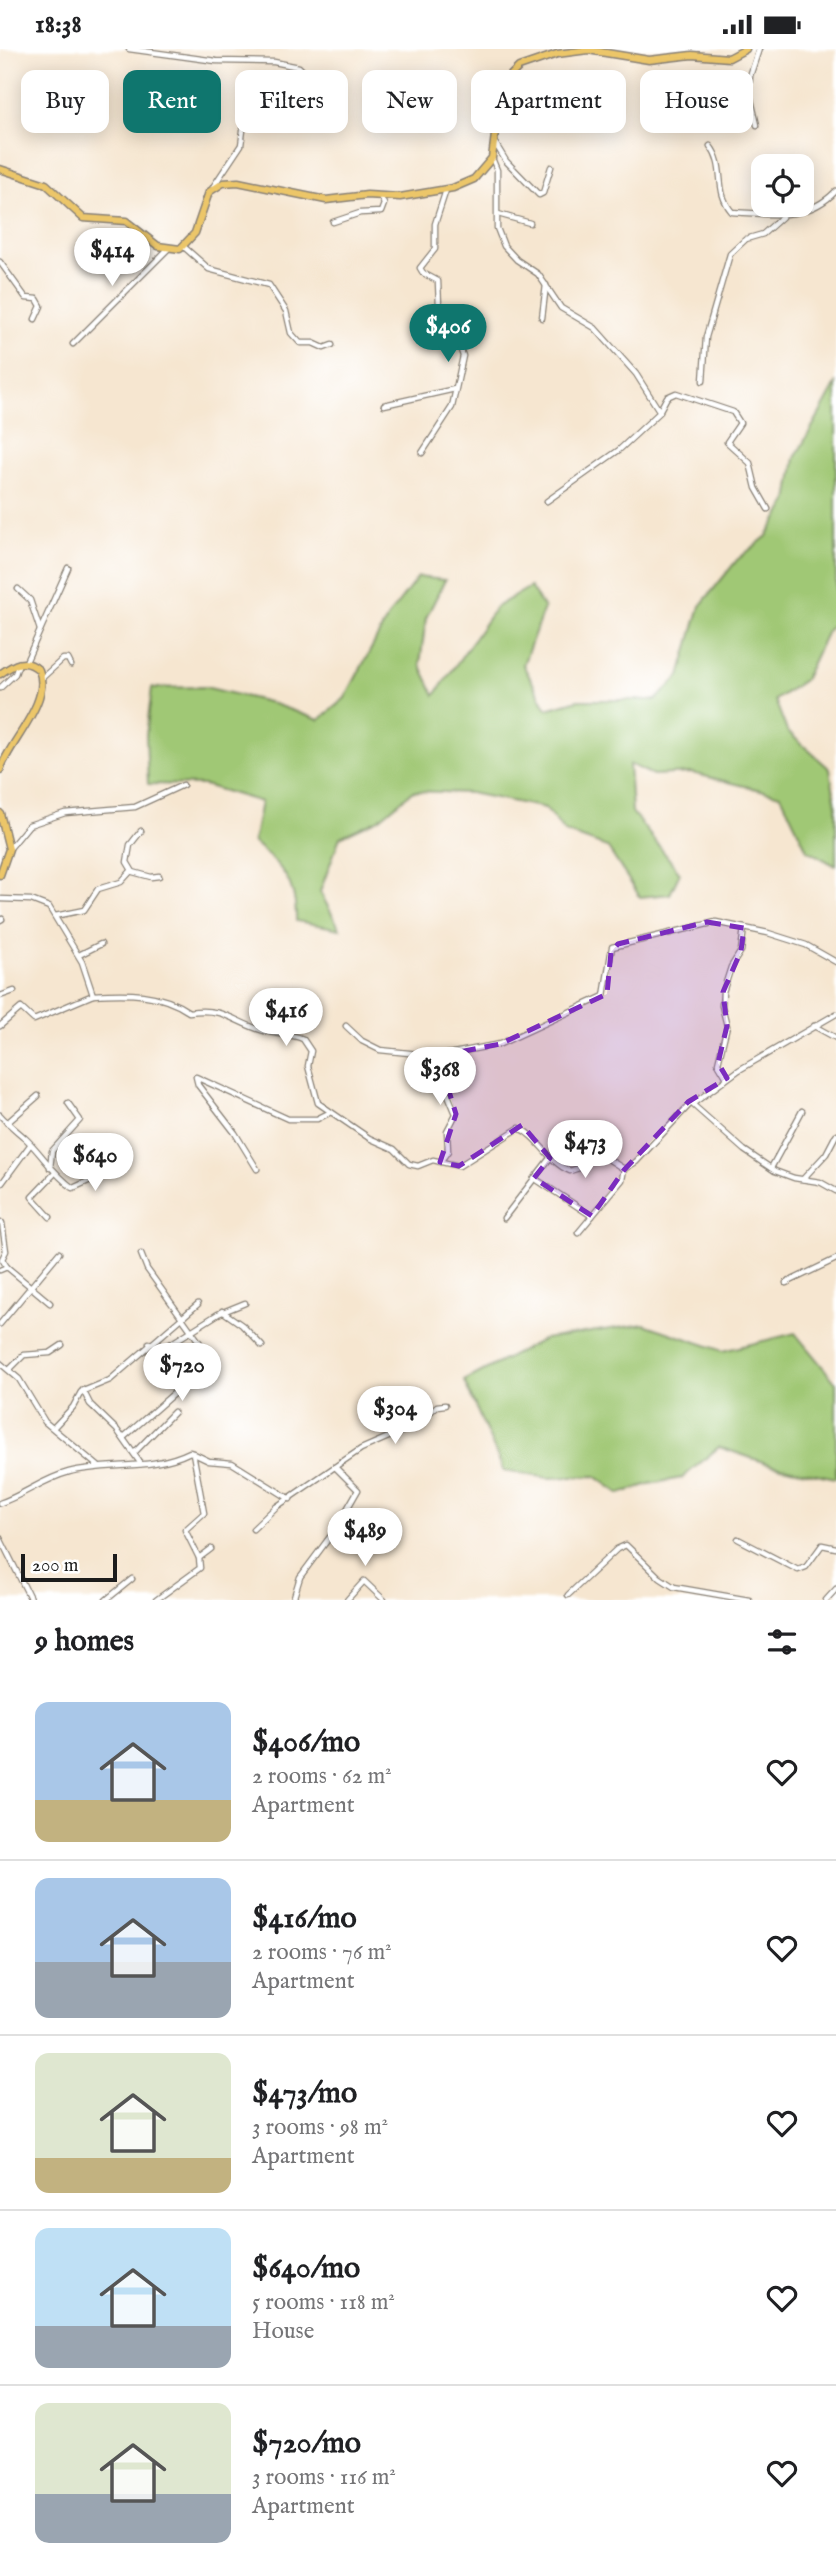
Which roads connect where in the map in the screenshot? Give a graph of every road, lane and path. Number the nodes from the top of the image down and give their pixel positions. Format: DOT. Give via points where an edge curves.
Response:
graph roads {
  1 [pos="129,49"];
  2 [pos="746,49"];
  3 [pos="759,49"];
  4 [pos="757,125"];
  5 [pos="494,142"];
  6 [pos="710,146"];
  7 [pos="492,158"];
  8 [pos="551,167"];
  9 [pos="0,169"];
  10 [pos="212,188"];
  11 [pos="446,190"];
  12 [pos="836,191"];
  13 [pos="380,196"];
  14 [pos="814,207"];
  15 [pos="498,214"];
  16 [pos="751,214"];
  17 [pos="782,217"];
  18 [pos="333,222"];
  19 [pos="530,223"];
  20 [pos="184,247"];
  21 [pos="168,249"];
  22 [pos="0,261"];
  23 [pos="546,284"];
  24 [pos="35,319"];
  25 [pos="542,319"];
  26 [pos="73,344"];
  27 [pos="332,345"];
  28 [pos="703,381"];
  29 [pos="455,389"];
  30 [pos="384,405"];
  31 [pos="660,411"];
  32 [pos="422,453"];
  33 [pos="547,501"];
  34 [pos="768,509"];
  35 [pos="68,568"];
  36 [pos="18,589"];
  37 [pos="40,631"];
  38 [pos="22,662"];
  39 [pos="71,665"];
  40 [pos="0,674"];
  41 [pos="42,678"];
  42 [pos="0,688"];
  43 [pos="0,771"];
  44 [pos="183,785"];
  45 [pos="0,813"];
  46 [pos="141,831"];
  47 [pos="4,834"];
  48 [pos="9,849"];
  49 [pos="131,871"];
  50 [pos="0,875"];
  51 [pos="159,876"];
  52 [pos="0,899"];
  53 [pos="55,916"];
  54 [pos="744,928"];
  55 [pos="101,944"];
  56 [pos="79,955"];
  57 [pos="836,962"];
  58 [pos="14,991"];
  59 [pos="93,995"];
  60 [pos="0,996"];
  61 [pos="836,1014"];
  62 [pos="0,1026"];
  63 [pos="346,1026"];
  64 [pos="814,1026"];
  65 [pos="836,1038"];
  66 [pos="438,1056"];
  67 [pos="727,1078"];
  68 [pos="38,1096"];
  69 [pos="68,1103"];
  70 [pos="694,1103"];
  71 [pos="802,1111"];
  72 [pos="328,1113"];
  73 [pos="0,1115"];
  74 [pos="7,1123"];
  75 [pos="836,1135"];
  76 [pos="30,1145"];
  77 [pos="550,1158"];
  78 [pos="440,1162"];
  79 [pos="771,1168"];
  80 [pos="624,1169"];
  81 [pos="257,1170"];
  82 [pos="52,1172"];
  83 [pos="106,1173"];
  84 [pos="534,1178"];
  85 [pos="802,1180"];
  86 [pos="2,1183"];
  87 [pos="836,1191"];
  88 [pos="592,1216"];
  89 [pos="50,1217"];
  90 [pos="504,1218"];
  91 [pos="2,1223"];
  92 [pos="578,1233"];
  93 [pos="59,1253"];
  94 [pos="141,1254"];
  95 [pos="836,1259"];
  96 [pos="7,1267"];
  97 [pos="0,1270"];
  98 [pos="786,1283"];
  99 [pos="29,1287"];
  100 [pos="50,1303"];
  101 [pos="244,1303"];
  102 [pos="198,1304"];
  103 [pos="222,1311"];
  104 [pos="181,1315"];
  105 [pos="0,1324"];
  106 [pos="192,1331"];
  107 [pos="149,1343"];
  108 [pos="62,1345"];
  109 [pos="262,1346"];
  110 [pos="164,1348"];
  111 [pos="210,1357"];
  112 [pos="0,1363"];
  113 [pos="10,1369"];
  114 [pos="83,1390"];
  115 [pos="445,1405"];
  116 [pos="174,1412"];
  117 [pos="54,1427"];
  118 [pos="124,1437"];
  119 [pos="134,1453"];
  120 [pos="193,1453"];
  121 [pos="142,1464"];
  122 [pos="97,1466"];
  123 [pos="336,1468"];
  124 [pos="290,1499"];
  125 [pos="0,1503"];
  126 [pos="253,1529"];
  127 [pos="0,1538"];
  128 [pos="738,1539"];
  129 [pos="836,1548"];
  130 [pos="211,1549"];
  131 [pos="199,1558"];
  132 [pos="132,1579"];
  133 [pos="836,1589"];
  134 [pos="568,1595"];
  135 [pos="31,1600"];
  136 [pos="106,1600"];
  137 [pos="156,1600"];
  138 [pos="293,1600"];
  139 [pos="347,1600"];
  140 [pos="384,1600"];
  141 [pos="749,1600"];
  142 [pos="826,1600"];
  1 -- 10 [label="street" via="216,61 274,62 299,67 309,77 305,87 245,116 241,145"];
  2 -- 5 [label="main road" via="729,58 685,55 649,60 588,50 535,60 519,67 504,86"];
  3 -- 4 [label="street" via="749,91"];
  5 -- 7 [label="main road"];
  5 -- 8 [label="street" via="539,195"];
  6 -- 16 [label="street" via="719,157 721,195 732,212"];
  7 -- 11 [label="main road" via="474,179"];
  7 -- 15 [label="street" via="497,170"];
  9 -- 21 [label="main road" via="46,184 83,218 125,222"];
  10 -- 13 [label="main road" via="237,182 312,199"];
  10 -- 20 [label="main road" via="195,233"];
  11 -- 13 [label="main road"];
  11 -- 29 [label="street" via="435,224 435,249 420,268 437,280 440,310 462,351"];
  12 -- 14 [label="street"];
  13 -- 18 [label="street" via="381,212"];
  15 -- 19 [label="street"];
  15 -- 23 [label="street" via="497,228 504,246"];
  17 -- 28 [label="street" via="730,254 706,337"];
  20 -- 21 [label="main road"];
  20 -- 27 [label="street" via="209,269 269,285 300,343 323,348"];
  21 -- 26 [label="street"];
  22 -- 24 [label="street" via="26,298 37,299 41,306"];
  23 -- 25 [label="street"];
  23 -- 31 [label="street" via="561,308 590,324 636,374"];
  29 -- 30 [label="street"];
  29 -- 32 [label="street" via="452,407"];
  31 -- 33 [label="street" via="620,450"];
  31 -- 34 [label="street" via="667,397 676,393 733,412 740,423 727,442 750,463 755,488"];
  35 -- 37 [label="street"];
  36 -- 37 [label="street" via="30,600"];
  37 -- 38 [label="street"];
  38 -- 40 [label="main road"];
  38 -- 41 [label="main road" via="39,670"];
  38 -- 42 [label="street"];
  39 -- 41 [label="street" via="63,659"];
  41 -- 43 [label="main road" via="40,699"];
  44 -- 48 [label="street" via="135,807 65,813 29,825"];
  45 -- 47 [label="main road"];
  46 -- 49 [label="street" via="128,851"];
  47 -- 48 [label="main road"];
  48 -- 50 [label="main road"];
  49 -- 51 [label="street"];
  49 -- 53 [label="street" via="121,882 99,889 84,910"];
  52 -- 53 [label="street" via="38,902"];
  53 -- 56 [label="street"];
  54 -- 57 [label="street" via="806,945"];
  54 -- 66 [label="street" via="707,922 618,944 611,952 604,996 500,1044"];
  54 -- 67 [label="street" via="741,951 723,992 727,1026 718,1063"];
  55 -- 56 [label="street"];
  56 -- 59 [label="street"];
  58 -- 60 [label="street"];
  59 -- 62 [label="street" via="34,1020 20,1008"];
  59 -- 72 [label="street" via="136,993 173,1002 190,1012 219,1012 255,1028 299,1037 311,1051 308,1066 315,1099"];
  61 -- 64 [label="street"];
  63 -- 66 [label="street" via="380,1050"];
  64 -- 65 [label="street"];
  64 -- 67 [label="street"];
  66 -- 78 [label="street" via="441,1078 456,1114"];
  67 -- 70 [label="street"];
  68 -- 74 [label="street"];
  69 -- 82 [label="street" via="80,1120 52,1151"];
  70 -- 79 [label="street" via="744,1150"];
  70 -- 80 [label="street" via="686,1105 636,1162"];
  71 -- 79 [label="street"];
  72 -- 78 [label="street" via="394,1149 409,1164"];
  72 -- 81 [label="street" via="317,1119 288,1119 196,1077"];
  73 -- 74 [label="street"];
  74 -- 76 [label="street"];
  75 -- 85 [label="street"];
  76 -- 82 [label="street"];
  76 -- 86 [label="street"];
  77 -- 78 [label="street" via="519,1128 459,1165"];
  77 -- 80 [label="street" via="575,1171 597,1152"];
  77 -- 84 [label="street"];
  79 -- 85 [label="street"];
  80 -- 88 [label="street" via="622,1180"];
  82 -- 83 [label="street" via="75,1189"];
  82 -- 89 [label="street" via="32,1197"];
  84 -- 88 [label="street"];
  84 -- 90 [label="street"];
  85 -- 87 [label="street" via="820,1182"];
  88 -- 92 [label="street"];
  91 -- 96 [label="street" via="6,1251 2,1259"];
  93 -- 99 [label="street"];
  94 -- 104 [label="street"];
  95 -- 98 [label="street"];
  96 -- 97 [label="street"];
  96 -- 99 [label="street"];
  99 -- 100 [label="street"];
  99 -- 105 [label="street"];
  101 -- 103 [label="street"];
  102 -- 104 [label="street"];
  103 -- 106 [label="street"];
  103 -- 109 [label="street"];
  104 -- 106 [label="street"];
  104 -- 107 [label="street"];
  106 -- 110 [label="street"];
  106 -- 111 [label="street"];
  107 -- 110 [label="street"];
  107 -- 114 [label="street" via="110,1380"];
  108 -- 113 [label="street" via="50,1353 24,1355"];
  110 -- 118 [label="street" via="171,1378 180,1388"];
  112 -- 113 [label="street"];
  113 -- 117 [label="street" via="44,1420"];
  114 -- 117 [label="street"];
  114 -- 118 [label="street" via="90,1404"];
  115 -- 123 [label="street" via="437,1406 416,1425 375,1440"];
  116 -- 119 [label="street"];
  117 -- 122 [label="street"];
  118 -- 119 [label="street"];
  119 -- 121 [label="street"];
  120 -- 121 [label="street"];
  120 -- 124 [label="street" via="209,1461 232,1463"];
  120 -- 131 [label="street" via="204,1513 185,1530"];
  121 -- 122 [label="street"];
  122 -- 125 [label="street" via="49,1478"];
  123 -- 124 [label="street"];
  123 -- 138 [label="street" via="358,1490 300,1577"];
  124 -- 126 [label="street"];
  127 -- 135 [label="street"];
  128 -- 129 [label="street" via="798,1570 806,1567 822,1545"];
  130 -- 131 [label="street"];
  131 -- 137 [label="street" via="199,1570"];
  132 -- 136 [label="street"];
  133 -- 142 [label="street"];
  134 -- 141 [label="street" via="626,1545 670,1585"];
  139 -- 140 [label="street" via="364,1581"];
}
